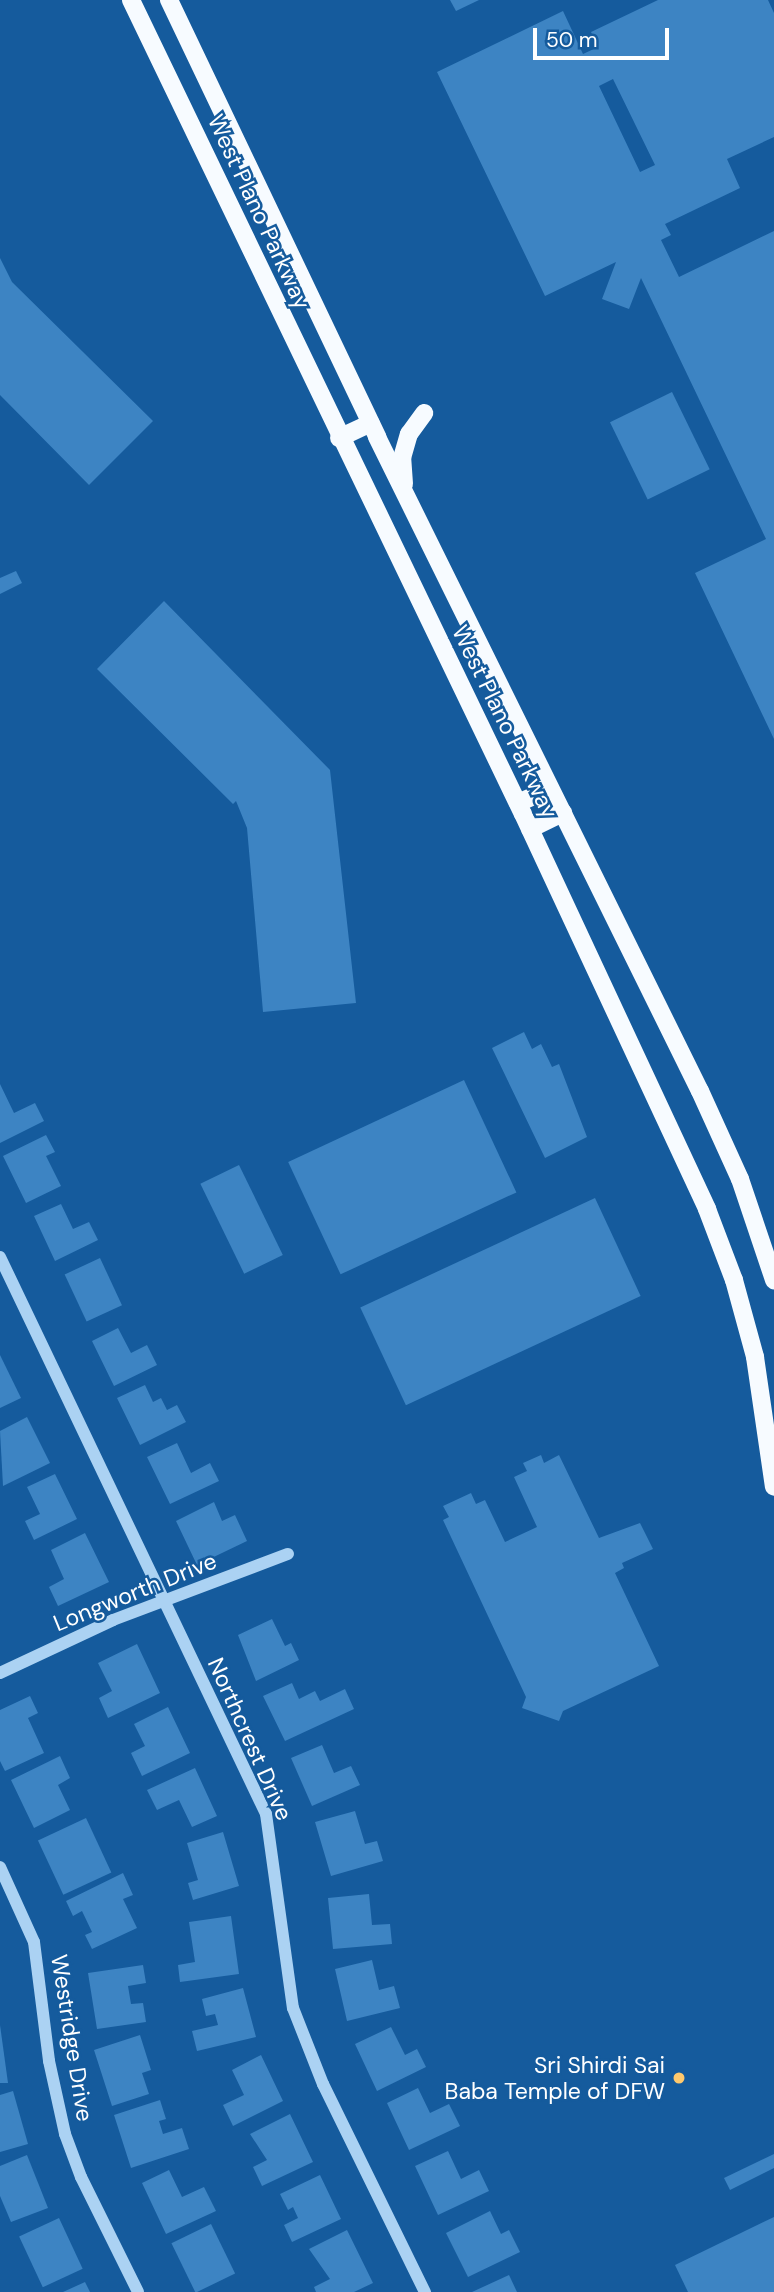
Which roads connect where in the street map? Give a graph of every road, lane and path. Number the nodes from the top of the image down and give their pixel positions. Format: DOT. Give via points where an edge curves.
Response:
graph roads {
  1 [pos="131,0"];
  2 [pos="169,0"];
  3 [pos="424,413"];
  4 [pos="372,423"];
  5 [pos="339,438"];
  6 [pos="405,494"];
  7 [pos="550,789"];
  8 [pos="518,803"];
  9 [pos="563,813"];
  10 [pos="530,829"];
  11 [pos="0,1257"];
  12 [pos="774,1280"];
  13 [pos="774,1487"];
  14 [pos="288,1554"];
  15 [pos="164,1603"];
  16 [pos="0,1673"];
  17 [pos="0,1867"];
  18 [pos="138,2292"];
  19 [pos="425,2292"];
  1 -- 5 [label="main road, West Plano Parkway"];
  2 -- 4 [label="main road, West Plano Parkway"];
  3 -- 6 [label="main road" via="409,434 402,458"];
  4 -- 5 [label="main road"];
  4 -- 6 [label="main road, West Plano Parkway"];
  5 -- 8 [label="main road, West Plano Parkway"];
  6 -- 7 [label="main road, West Plano Parkway"];
  7 -- 8 [label="main road"];
  7 -- 9 [label="main road, West Plano Parkway"];
  8 -- 10 [label="main road, West Plano Parkway"];
  9 -- 10 [label="main road"];
  9 -- 12 [label="main road, West Plano Parkway" via="734,1166"];
  10 -- 13 [label="main road, West Plano Parkway" via="688,1167 734,1280 755,1357"];
  11 -- 15 [label="street, Northcrest Drive"];
  14 -- 15 [label="street, Longworth Drive"];
  15 -- 16 [label="street, Longworth Drive" via="113,1620"];
  15 -- 19 [label="street, Northcrest Drive" via="266,1814 288,1982 307,2048"];
  17 -- 18 [label="street, Westridge Drive" via="34,1942 49,2061 65,2134 81,2177"];
}
